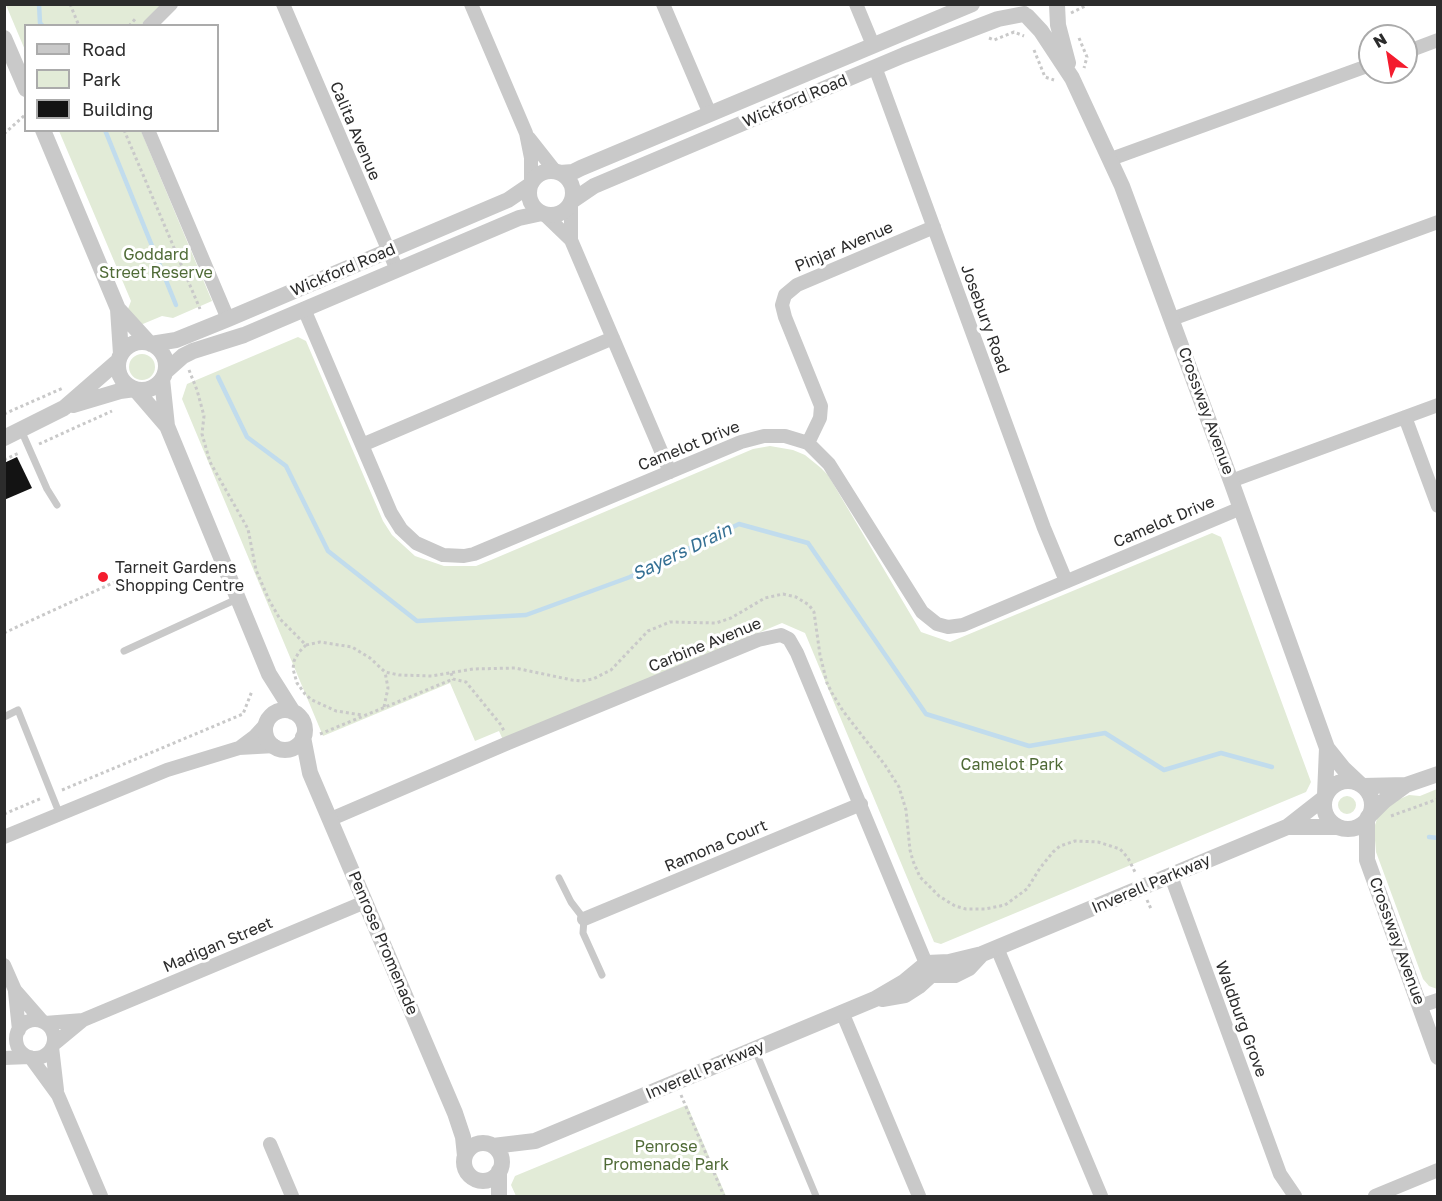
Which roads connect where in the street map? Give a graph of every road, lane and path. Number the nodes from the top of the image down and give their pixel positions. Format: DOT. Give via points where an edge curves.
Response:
graph roads {
  1 [pos="70,4"];
  2 [pos="171,4"];
  3 [pos="283,4"];
  4 [pos="471,4"];
  5 [pos="663,4"];
  6 [pos="856,4"];
  7 [pos="972,4"];
  8 [pos="1089,5"];
  9 [pos="1083,6"];
  10 [pos="1062,7"];
  11 [pos="1022,12"];
  12 [pos="78,24"];
  13 [pos="152,24"];
  14 [pos="4,38"];
  15 [pos="1437,40"];
  16 [pos="873,45"];
  17 [pos="1032,46"];
  18 [pos="1418,47"];
  19 [pos="875,67"];
  20 [pos="1358,69"];
  21 [pos="1045,77"];
  22 [pos="1072,78"];
  23 [pos="24,84"];
  24 [pos="710,114"];
  25 [pos="24,116"];
  26 [pos="44,132"];
  27 [pos="125,132"];
  28 [pos="149,132"];
  29 [pos="526,133"];
  30 [pos="719,133"];
  31 [pos="4,134"];
  32 [pos="1111,159"];
  33 [pos="558,172"];
  34 [pos="531,185"];
  35 [pos="571,203"];
  36 [pos="543,214"];
  37 [pos="1437,222"];
  38 [pos="934,227"];
  39 [pos="571,240"];
  40 [pos="388,251"];
  41 [pos="397,270"];
  42 [pos="118,309"];
  43 [pos="200,309"];
  44 [pos="304,309"];
  45 [pos="228,319"];
  46 [pos="1172,319"];
  47 [pos="613,338"];
  48 [pos="150,344"];
  49 [pos="120,358"];
  50 [pos="164,375"];
  51 [pos="70,384"];
  52 [pos="135,389"];
  53 [pos="1437,405"];
  54 [pos="64,408"];
  55 [pos="113,410"];
  56 [pos="4,414"];
  57 [pos="1405,417"];
  58 [pos="167,426"];
  59 [pos="21,430"];
  60 [pos="4,438"];
  61 [pos="807,443"];
  62 [pos="362,445"];
  63 [pos="29,449"];
  64 [pos="4,460"];
  65 [pos="670,472"];
  66 [pos="1231,480"];
  67 [pos="57,505"];
  68 [pos="1437,506"];
  69 [pos="1241,508"];
  70 [pos="117,581"];
  71 [pos="1066,581"];
  72 [pos="239,598"];
  73 [pos="4,633"];
  74 [pos="306,645"];
  75 [pos="124,651"];
  76 [pos="385,672"];
  77 [pos="451,673"];
  78 [pos="269,674"];
  79 [pos="453,679"];
  80 [pos="252,691"];
  81 [pos="384,707"];
  82 [pos="293,711"];
  83 [pos="364,715"];
  84 [pos="4,717"];
  85 [pos="267,722"];
  86 [pos="320,734"];
  87 [pos="303,737"];
  88 [pos="508,743"];
  89 [pos="277,747"];
  90 [pos="239,748"];
  91 [pos="1327,748"];
  92 [pos="310,773"];
  93 [pos="1437,774"];
  94 [pos="1362,785"];
  95 [pos="1406,785"];
  96 [pos="51,795"];
  97 [pos="1325,797"];
  98 [pos="1437,799"];
  99 [pos="861,804"];
  100 [pos="4,814"];
  101 [pos="60,815"];
  102 [pos="1390,816"];
  103 [pos="1368,818"];
  104 [pos="331,819"];
  105 [pos="1287,827"];
  106 [pos="1339,827"];
  107 [pos="4,837"];
  108 [pos="1368,860"];
  109 [pos="1171,876"];
  110 [pos="559,878"];
  111 [pos="365,902"];
  112 [pos="584,919"];
  113 [pos="990,951"];
  114 [pos="4,965"];
  115 [pos="929,969"];
  116 [pos="602,975"];
  117 [pos="15,990"];
  118 [pos="1437,1000"];
  119 [pos="1420,1006"];
  120 [pos="842,1012"];
  121 [pos="83,1020"];
  122 [pos="44,1023"];
  123 [pos="19,1031"];
  124 [pos="53,1046"];
  125 [pos="4,1047"];
  126 [pos="755,1050"];
  127 [pos="31,1057"];
  128 [pos="1437,1057"];
  129 [pos="4,1058"];
  130 [pos="676,1082"];
  131 [pos="58,1095"];
  132 [pos="455,1113"];
  133 [pos="535,1141"];
  134 [pos="270,1144"];
  135 [pos="490,1145"];
  136 [pos="465,1156"];
  137 [pos="500,1170"];
  138 [pos="1437,1170"];
  139 [pos="1280,1174"];
  140 [pos="474,1179"];
  141 [pos="101,1197"];
  142 [pos="292,1197"];
  143 [pos="487,1197"];
  144 [pos="500,1197"];
  145 [pos="724,1197"];
  146 [pos="816,1197"];
  147 [pos="919,1197"];
  148 [pos="1101,1197"];
  149 [pos="1282,1197"];
  150 [pos="1295,1197"];
  151 [pos="1375,1197"];
  1 -- 12 [label="path"];
  2 -- 13 [label="street"];
  3 -- 40 [label="street, Calita Avenue"];
  4 -- 29 [label="street"];
  5 -- 24 [label="street"];
  6 -- 16 [label="street"];
  7 -- 16 [label="street, Wickford Road"];
  8 -- 9 [label="path"];
  9 -- 10 [label="path"];
  10 -- 11 [label="street, Wickford Road" via="1044,15"];
  10 -- 22 [label="street, Crossway Avenue" via="1058,25"];
  11 -- 19 [label="street, Wickford Road"];
  11 -- 22 [label="street, Crossway Avenue" via="1041,31"];
  14 -- 23 [label="street"];
  15 -- 18 [label="street"];
  16 -- 24 [label="street, Wickford Road"];
  17 -- 21 [label="path"];
  19 -- 30 [label="street, Wickford Road"];
  19 -- 38 [label="street, Josebury Road"];
  20 -- 32 [label="street"];
  22 -- 32 [label="street, Crossway Avenue"];
  24 -- 30 [label="street"];
  24 -- 33 [label="street, Wickford Road" via="573,172"];
  25 -- 31 [label="path"];
  26 -- 42 [label="street"];
  27 -- 43 [label="path"];
  28 -- 45 [label="street"];
  29 -- 33 [label="street"];
  29 -- 34 [label="street"];
  30 -- 35 [label="street, Wickford Road" via="594,186"];
  32 -- 46 [label="street, Crossway Avenue"];
  33 -- 34 [label="street" via="541,173"];
  33 -- 35 [label="street" via="571,182"];
  34 -- 36 [label="street" via="532,205"];
  34 -- 40 [label="street, Wickford Road" via="508,200"];
  35 -- 36 [label="street" via="559,214"];
  35 -- 39 [label="street"];
  36 -- 39 [label="street"];
  36 -- 41 [label="street, Wickford Road" via="519,218"];
  37 -- 46 [label="street"];
  38 -- 61 [label="street, Pinjar Avenue" via="797,285 785,295 784,317 821,406 820,418"];
  38 -- 71 [label="street, Josebury Road"];
  39 -- 47 [label="street"];
  40 -- 41 [label="street, Calita Avenue"];
  40 -- 45 [label="street, Wickford Road"];
  41 -- 44 [label="street, Wickford Road"];
  42 -- 48 [label="street"];
  42 -- 49 [label="street"];
  44 -- 50 [label="street, Wickford Road" via="244,335 193,351"];
  44 -- 62 [label="street, Camelot Drive"];
  45 -- 48 [label="street, Wickford Road" via="176,340"];
  46 -- 66 [label="street, Crossway Avenue"];
  47 -- 62 [label="street"];
  47 -- 65 [label="street"];
  48 -- 49 [label="street" via="132,344"];
  48 -- 50 [label="street" via="163,354"];
  49 -- 52 [label="street" via="118,372"];
  49 -- 54 [label="street"];
  50 -- 52 [label="street" via="148,390"];
  50 -- 58 [label="street"];
  51 -- 56 [label="path"];
  52 -- 54 [label="street"];
  52 -- 58 [label="street"];
  53 -- 57 [label="street"];
  54 -- 59 [label="street"];
  55 -- 63 [label="path"];
  57 -- 66 [label="street"];
  57 -- 68 [label="street"];
  58 -- 72 [label="street"];
  59 -- 60 [label="street"];
  59 -- 63 [label="lane"];
  61 -- 65 [label="street, Camelot Drive" via="785,436 753,438"];
  61 -- 71 [label="street, Camelot Drive" via="829,464 922,612 937,624 963,625"];
  62 -- 65 [label="street, Camelot Drive" via="401,529 423,547 454,556 488,550"];
  63 -- 64 [label="path"];
  63 -- 67 [label="lane"];
  66 -- 69 [label="street, Crossway Avenue"];
  69 -- 71 [label="street, Camelot Drive"];
  69 -- 91 [label="street, Crossway Avenue"];
  70 -- 73 [label="path"];
  72 -- 75 [label="lane"];
  72 -- 78 [label="street"];
  74 -- 83 [label="path" via="293,669 305,694 336,711"];
  76 -- 81 [label="path" via="388,688"];
  77 -- 79 [label="path"];
  78 -- 82 [label="street"];
  78 -- 85 [label="street"];
  79 -- 81 [label="path"];
  79 -- 88 [label="path" via="466,682 501,725"];
  80 -- 96 [label="path" via="243,714"];
  81 -- 83 [label="path"];
  82 -- 85 [label="street" via="277,711"];
  82 -- 87 [label="street" via="304,724"];
  83 -- 86 [label="path"];
  84 -- 96 [label="lane" via="18,711"];
  85 -- 89 [label="street" via="267,738"];
  85 -- 90 [label="street"];
  87 -- 89 [label="street" via="293,747"];
  87 -- 92 [label="street, Penrose Promenade"];
  88 -- 99 [label="street, Carbine Avenue" via="758,640 781,635 789,639 797,653"];
  88 -- 104 [label="street, Carbine Avenue"];
  89 -- 90 [label="street"];
  89 -- 92 [label="street, Penrose Promenade"];
  90 -- 101 [label="street" via="167,770"];
  91 -- 94 [label="street, Crossway Avenue"];
  91 -- 97 [label="street, Crossway Avenue"];
  92 -- 104 [label="street, Penrose Promenade"];
  93 -- 95 [label="street"];
  94 -- 95 [label="street"];
  94 -- 97 [label="street" via="1344,781 1330,788"];
  94 -- 103 [label="street" via="1372,804"];
  95 -- 103 [label="street"];
  96 -- 100 [label="path"];
  96 -- 101 [label="lane"];
  97 -- 105 [label="street, Inverell Parkway"];
  97 -- 106 [label="street" via="1326,815"];
  98 -- 102 [label="path"];
  99 -- 112 [label="street, Ramona Court"];
  99 -- 115 [label="street, Carbine Avenue"];
  101 -- 107 [label="street"];
  103 -- 106 [label="street" via="1355,828"];
  103 -- 108 [label="street, Crossway Avenue"];
  104 -- 111 [label="street, Penrose Promenade"];
  105 -- 106 [label="street, Inverell Parkway"];
  105 -- 109 [label="street, Inverell Parkway"];
  106 -- 108 [label="street, Crossway Avenue"];
  108 -- 119 [label="street, Crossway Avenue"];
  109 -- 113 [label="street, Inverell Parkway"];
  109 -- 139 [label="street, Waldburg Grove"];
  110 -- 112 [label="lane"];
  111 -- 121 [label="street, Madigan Street"];
  111 -- 132 [label="street, Penrose Promenade"];
  112 -- 116 [label="lane" via="583,933"];
  113 -- 115 [label="street, Inverell Parkway"];
  113 -- 148 [label="street"];
  114 -- 117 [label="street"];
  115 -- 120 [label="street, Inverell Parkway" via="876,999"];
  117 -- 122 [label="street"];
  117 -- 123 [label="street"];
  118 -- 119 [label="street"];
  119 -- 128 [label="street, Crossway Avenue"];
  120 -- 126 [label="street, Inverell Parkway"];
  120 -- 147 [label="street"];
  121 -- 122 [label="street, Madigan Street"];
  121 -- 124 [label="street, Madigan Street"];
  122 -- 123 [label="street" via="30,1021"];
  122 -- 124 [label="street" via="53,1033"];
  123 -- 125 [label="street"];
  123 -- 127 [label="street" via="18,1047"];
  124 -- 127 [label="street" via="45,1055"];
  124 -- 131 [label="street"];
  126 -- 130 [label="street, Inverell Parkway"];
  126 -- 146 [label="lane"];
  127 -- 129 [label="street"];
  127 -- 131 [label="street"];
  130 -- 133 [label="street, Inverell Parkway"];
  130 -- 145 [label="path"];
  131 -- 141 [label="street"];
  132 -- 135 [label="street, Penrose Promenade"];
  132 -- 136 [label="street, Penrose Promenade"];
  133 -- 135 [label="street, Inverell Parkway"];
  133 -- 137 [label="street, Inverell Parkway"];
  134 -- 142 [label="street"];
  135 -- 136 [label="street" via="476,1145"];
  135 -- 137 [label="street" via="501,1158"];
  136 -- 140 [label="street" via="466,1171"];
  137 -- 140 [label="street" via="485,1181"];
  137 -- 144 [label="street"];
  138 -- 151 [label="street"];
  139 -- 149 [label="street, Waldburg Grove"];
  139 -- 150 [label="street, Waldburg Grove"];
  140 -- 143 [label="street"];
}
